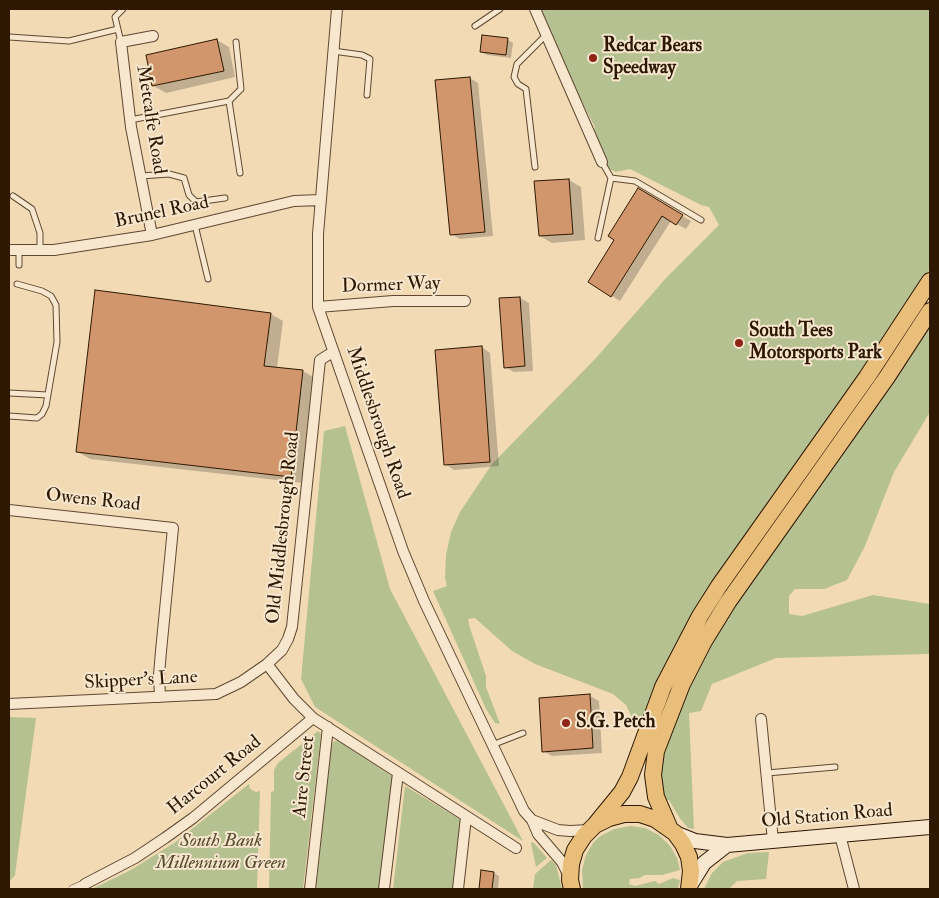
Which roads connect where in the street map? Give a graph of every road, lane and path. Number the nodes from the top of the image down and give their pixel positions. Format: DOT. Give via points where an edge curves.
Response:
graph roads {
  1 [pos="123,9"];
  2 [pos="337,9"];
  3 [pos="500,9"];
  4 [pos="535,9"];
  5 [pos="475,26"];
  6 [pos="118,29"];
  7 [pos="546,34"];
  8 [pos="153,36"];
  9 [pos="9,37"];
  10 [pos="121,42"];
  11 [pos="236,42"];
  12 [pos="334,51"];
  13 [pos="366,96"];
  14 [pos="229,101"];
  15 [pos="130,120"];
  16 [pos="602,162"];
  17 [pos="535,167"];
  18 [pos="240,173"];
  19 [pos="140,176"];
  20 [pos="611,178"];
  21 [pos="13,196"];
  22 [pos="225,198"];
  23 [pos="321,200"];
  24 [pos="701,220"];
  25 [pos="195,224"];
  26 [pos="152,234"];
  27 [pos="598,238"];
  28 [pos="14,250"];
  29 [pos="40,250"];
  30 [pos="19,265"];
  31 [pos="208,279"];
  32 [pos="930,281"];
  33 [pos="17,284"];
  34 [pos="465,301"];
  35 [pos="318,307"];
  36 [pos="930,311"];
  37 [pos="333,352"];
  38 [pos="9,393"];
  39 [pos="48,395"];
  40 [pos="9,416"];
  41 [pos="9,510"];
  42 [pos="267,664"];
  43 [pos="160,697"];
  44 [pos="9,704"];
  45 [pos="312,718"];
  46 [pos="761,719"];
  47 [pos="328,727"];
  48 [pos="523,733"];
  49 [pos="492,745"];
  50 [pos="835,768"];
  51 [pos="398,773"];
  52 [pos="766,773"];
  53 [pos="466,817"];
  54 [pos="532,820"];
  55 [pos="930,827"];
  56 [pos="592,828"];
  57 [pos="672,830"];
  58 [pos="840,835"];
  59 [pos="773,841"];
  60 [pos="727,845"];
  61 [pos="516,848"];
  62 [pos="84,884"];
  63 [pos="571,884"];
  64 [pos="689,887"];
  65 [pos="73,889"];
  66 [pos="310,889"];
  67 [pos="384,889"];
  68 [pos="458,889"];
  69 [pos="854,889"];
  1 -- 6 [label="lane" via="115,17"];
  2 -- 12 [label="street, Middlesbrough Road"];
  3 -- 5 [label="lane"];
  4 -- 7 [label="street"];
  6 -- 9 [label="lane" via="68,41"];
  6 -- 10 [label="lane"];
  7 -- 16 [label="street"];
  7 -- 17 [label="lane" via="517,64 514,77 526,89"];
  8 -- 10 [label="street, Metcalfe Road"];
  10 -- 15 [label="street, Metcalfe Road"];
  11 -- 14 [label="lane" via="241,89"];
  12 -- 13 [label="lane" via="362,55 370,60"];
  12 -- 23 [label="street, Middlesbrough Road"];
  14 -- 15 [label="lane"];
  14 -- 18 [label="lane"];
  15 -- 19 [label="street, Metcalfe Road"];
  16 -- 20 [label="lane"];
  19 -- 22 [label="lane" via="168,174 184,178 188,195 196,202"];
  19 -- 26 [label="street, Metcalfe Road"];
  20 -- 24 [label="lane" via="635,182"];
  20 -- 27 [label="lane"];
  21 -- 29 [label="lane" via="32,209 40,233"];
  23 -- 25 [label="street, Brunel Road" via="294,201"];
  23 -- 35 [label="street, Middlesbrough Road"];
  25 -- 26 [label="street, Brunel Road"];
  25 -- 31 [label="lane"];
  26 -- 29 [label="street, Brunel Road"];
  28 -- 29 [label="street, Brunel Road"];
  28 -- 30 [label="lane"];
  32 -- 56 [label="highway" via="700,616 662,688 630,777 622,792"];
  33 -- 39 [label="lane" via="42,290 56,305 57,342"];
  34 -- 35 [label="street, Dormer Way" via="393,301"];
  35 -- 37 [label="street, Middlesbrough Road"];
  36 -- 57 [label="highway" via="728,602 682,684 656,751 653,775 656,796"];
  37 -- 42 [label="street, Old Middlesbrough Road" via="320,360 292,627 282,650"];
  37 -- 49 [label="street, Middlesbrough Road" via="403,551"];
  38 -- 39 [label="lane"];
  39 -- 40 [label="lane" via="42,414 37,418"];
  41 -- 43 [label="street, Owens Road" via="174,528 159,675"];
  42 -- 43 [label="street, Skipper's Lane" via="216,694"];
  42 -- 45 [label="street"];
  43 -- 44 [label="street, Skipper's Lane"];
  45 -- 47 [label="street"];
  45 -- 62 [label="street, Harcourt Road" via="179,828 135,858"];
  46 -- 52 [label="street"];
  47 -- 51 [label="street"];
  47 -- 66 [label="street, Aire Street"];
  48 -- 49 [label="lane"];
  49 -- 54 [label="street, Middlesbrough Road" via="524,811"];
  50 -- 52 [label="lane"];
  51 -- 53 [label="street"];
  51 -- 67 [label="street"];
  52 -- 59 [label="street"];
  53 -- 61 [label="street"];
  53 -- 68 [label="street"];
  54 -- 56 [label="street" via="558,830"];
  54 -- 63 [label="street, Middlesbrough Road" via="538,834 562,862"];
  55 -- 58 [label="main road, Old Station Road"];
  56 -- 57 [label="highway" via="609,818 640,814"];
  56 -- 63 [label="highway" via="575,850"];
  57 -- 60 [label="main road, Old Station Road" via="695,841"];
  57 -- 64 [label="highway" via="689,857"];
  58 -- 59 [label="main road, Old Station Road"];
  58 -- 69 [label="street"];
  59 -- 60 [label="main road, Old Station Road"];
  60 -- 64 [label="main road" via="704,863"];
  62 -- 65 [label="street"];
}
